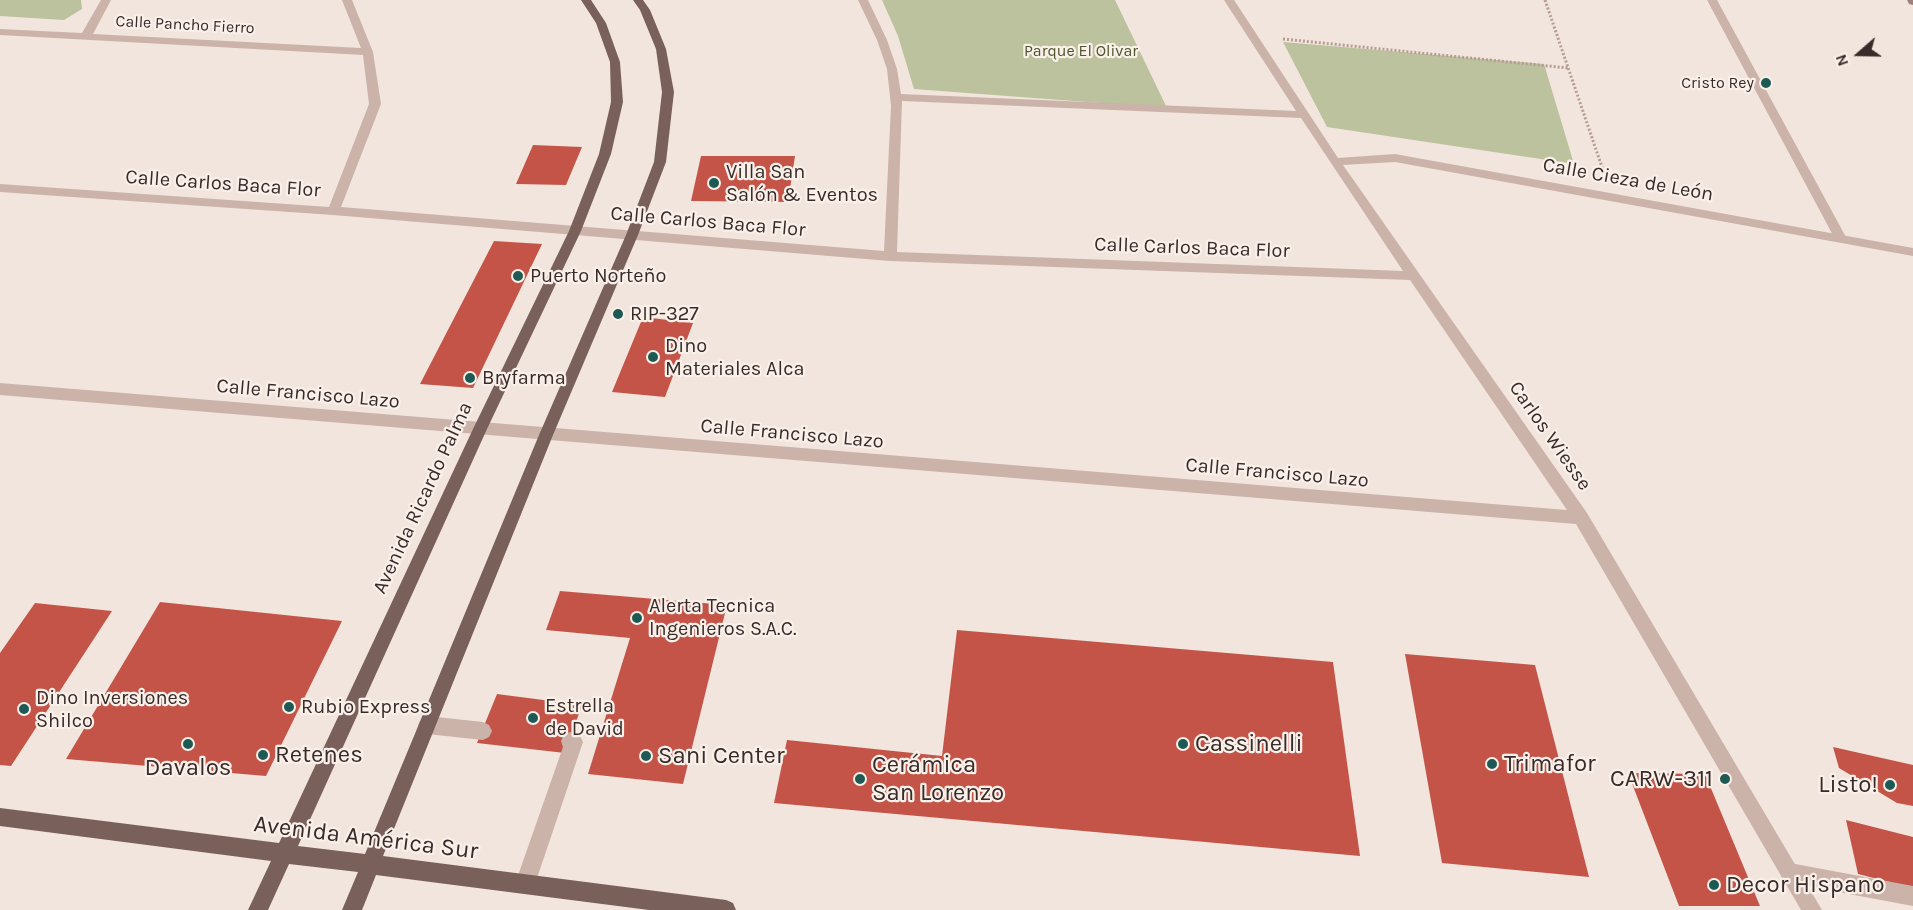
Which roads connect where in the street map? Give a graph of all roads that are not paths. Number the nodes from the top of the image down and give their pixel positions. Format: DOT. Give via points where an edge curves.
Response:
graph roads {
  1 [pos="105,0"];
  2 [pos="347,0"];
  3 [pos="586,0"];
  4 [pos="639,0"];
  5 [pos="863,0"];
  6 [pos="1229,0"];
  7 [pos="1712,0"];
  8 [pos="0,32"];
  9 [pos="86,36"];
  10 [pos="368,52"];
  11 [pos="896,97"];
  12 [pos="1304,115"];
  13 [pos="1335,162"];
  14 [pos="0,188"];
  15 [pos="333,211"];
  16 [pos="575,231"];
  17 [pos="632,236"];
  18 [pos="1841,239"];
  19 [pos="1913,252"];
  20 [pos="890,256"];
  21 [pos="1414,276"];
  22 [pos="0,389"];
  23 [pos="480,429"];
  24 [pos="546,435"];
  25 [pos="1581,518"];
  26 [pos="427,725"];
  27 [pos="483,731"];
  28 [pos="570,741"];
  29 [pos="0,817"];
  30 [pos="282,853"];
  31 [pos="369,864"];
  32 [pos="1790,873"];
  33 [pos="525,884"];
  34 [pos="1913,896"];
  35 [pos="258,910"];
  36 [pos="352,910"];
  37 [pos="726,910"];
  38 [pos="1812,910"];
  1 -- 9 [label="street"];
  2 -- 10 [label="street"];
  3 -- 16 [label="main road, Avenida Ricardo Palma" via="601,23 615,62 617,102 605,154"];
  4 -- 17 [label="main road" via="661,49 668,92 660,162"];
  5 -- 11 [label="street" via="888,59"];
  6 -- 12 [label="street, Carlos Wiesse"];
  7 -- 18 [label="street"];
  8 -- 9 [label="street, Calle Pancho Fierro"];
  9 -- 10 [label="street, Calle Pancho Fierro"];
  10 -- 15 [label="street" via="375,104"];
  11 -- 12 [label="street"];
  11 -- 20 [label="street"];
  12 -- 13 [label="street, Carlos Wiesse"];
  13 -- 18 [label="street, Calle Cieza de León" via="1395,158"];
  13 -- 21 [label="street, Carlos Wiesse"];
  14 -- 15 [label="street, Calle Carlos Baca Flor"];
  15 -- 16 [label="street, Calle Carlos Baca Flor"];
  16 -- 17 [label="street, Calle Carlos Baca Flor"];
  16 -- 23 [label="main road, Avenida Ricardo Palma"];
  17 -- 20 [label="street, Calle Carlos Baca Flor"];
  17 -- 24 [label="main road"];
  18 -- 19 [label="street, Calle Cieza de León"];
  20 -- 21 [label="street, Calle Carlos Baca Flor"];
  21 -- 25 [label="street, Carlos Wiesse"];
  22 -- 23 [label="street, Calle Francisco Lazo"];
  23 -- 24 [label="street, Calle Francisco Lazo"];
  23 -- 30 [label="main road, Avenida Ricardo Palma"];
  24 -- 25 [label="street, Calle Francisco Lazo"];
  24 -- 26 [label="main road"];
  25 -- 32 [label="street, Carlos Wiesse"];
  26 -- 27 [label="street"];
  26 -- 31 [label="main road"];
  28 -- 33 [label="street" via="574,742"];
  29 -- 30 [label="main road, Avenida América Sur"];
  30 -- 31 [label="main road, Avenida América Sur"];
  30 -- 35 [label="main road, Avenida Ricardo Palma"];
  31 -- 33 [label="main road, Avenida América Sur"];
  31 -- 36 [label="main road"];
  32 -- 34 [label="street"];
  32 -- 38 [label="street, Carlos Wiesse"];
  33 -- 37 [label="main road, Avenida América Sur"];
}
